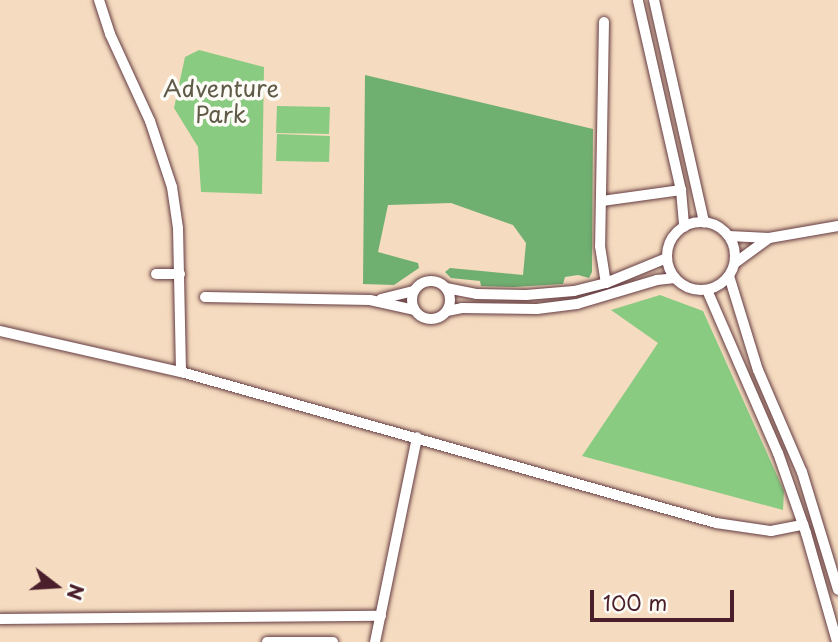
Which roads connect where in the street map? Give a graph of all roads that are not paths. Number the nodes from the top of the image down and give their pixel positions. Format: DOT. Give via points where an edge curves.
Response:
graph roads {
  1 [pos="99,0"];
  2 [pos="639,0"];
  3 [pos="654,0"];
  4 [pos="604,22"];
  5 [pos="681,190"];
  6 [pos="602,201"];
  7 [pos="704,222"];
  8 [pos="838,226"];
  9 [pos="684,227"];
  10 [pos="729,236"];
  11 [pos="769,238"];
  12 [pos="667,258"];
  13 [pos="734,263"];
  14 [pos="156,274"];
  15 [pos="180,274"];
  16 [pos="729,276"];
  17 [pos="675,278"];
  18 [pos="606,283"];
  19 [pos="446,288"];
  20 [pos="707,290"];
  21 [pos="414,291"];
  22 [pos="205,297"];
  23 [pos="370,300"];
  24 [pos="414,310"];
  25 [pos="447,312"];
  26 [pos="0,331"];
  27 [pos="181,372"];
  28 [pos="417,437"];
  29 [pos="803,525"];
  30 [pos="838,590"];
  31 [pos="380,616"];
  32 [pos="0,619"];
  33 [pos="267,642"];
  34 [pos="333,642"];
  35 [pos="375,642"];
  36 [pos="837,642"];
  1 -- 15 [label="street" via="162,153 172,187"];
  2 -- 5 [label="street"];
  3 -- 7 [label="street"];
  4 -- 6 [label="street"];
  5 -- 6 [label="street"];
  5 -- 9 [label="street"];
  6 -- 18 [label="street" via="600,246"];
  7 -- 9 [label="street"];
  7 -- 10 [label="street"];
  8 -- 11 [label="street"];
  9 -- 12 [label="street" via="673,237"];
  10 -- 11 [label="street"];
  10 -- 13 [label="street"];
  11 -- 13 [label="street"];
  12 -- 17 [label="street"];
  12 -- 18 [label="street"];
  13 -- 16 [label="street"];
  14 -- 15 [label="street"];
  15 -- 27 [label="street"];
  16 -- 20 [label="street"];
  16 -- 30 [label="street" via="758,370 802,472"];
  17 -- 20 [label="street" via="692,289"];
  17 -- 25 [label="street" via="577,304"];
  18 -- 19 [label="street" via="526,295"];
  19 -- 21 [label="street" via="428,281"];
  19 -- 25 [label="street" via="450,297"];
  20 -- 29 [label="street" via="778,453"];
  21 -- 23 [label="street"];
  21 -- 24 [label="street"];
  22 -- 23 [label="street"];
  23 -- 24 [label="street"];
  24 -- 25 [label="street" via="430,320"];
  26 -- 27 [label="street"];
  27 -- 28 [label="street"];
  28 -- 29 [label="street" via="716,523 771,531"];
  28 -- 31 [label="street"];
  29 -- 36 [label="street"];
  31 -- 32 [label="street"];
  31 -- 35 [label="street"];
  33 -- 34 [label="street"];
}
